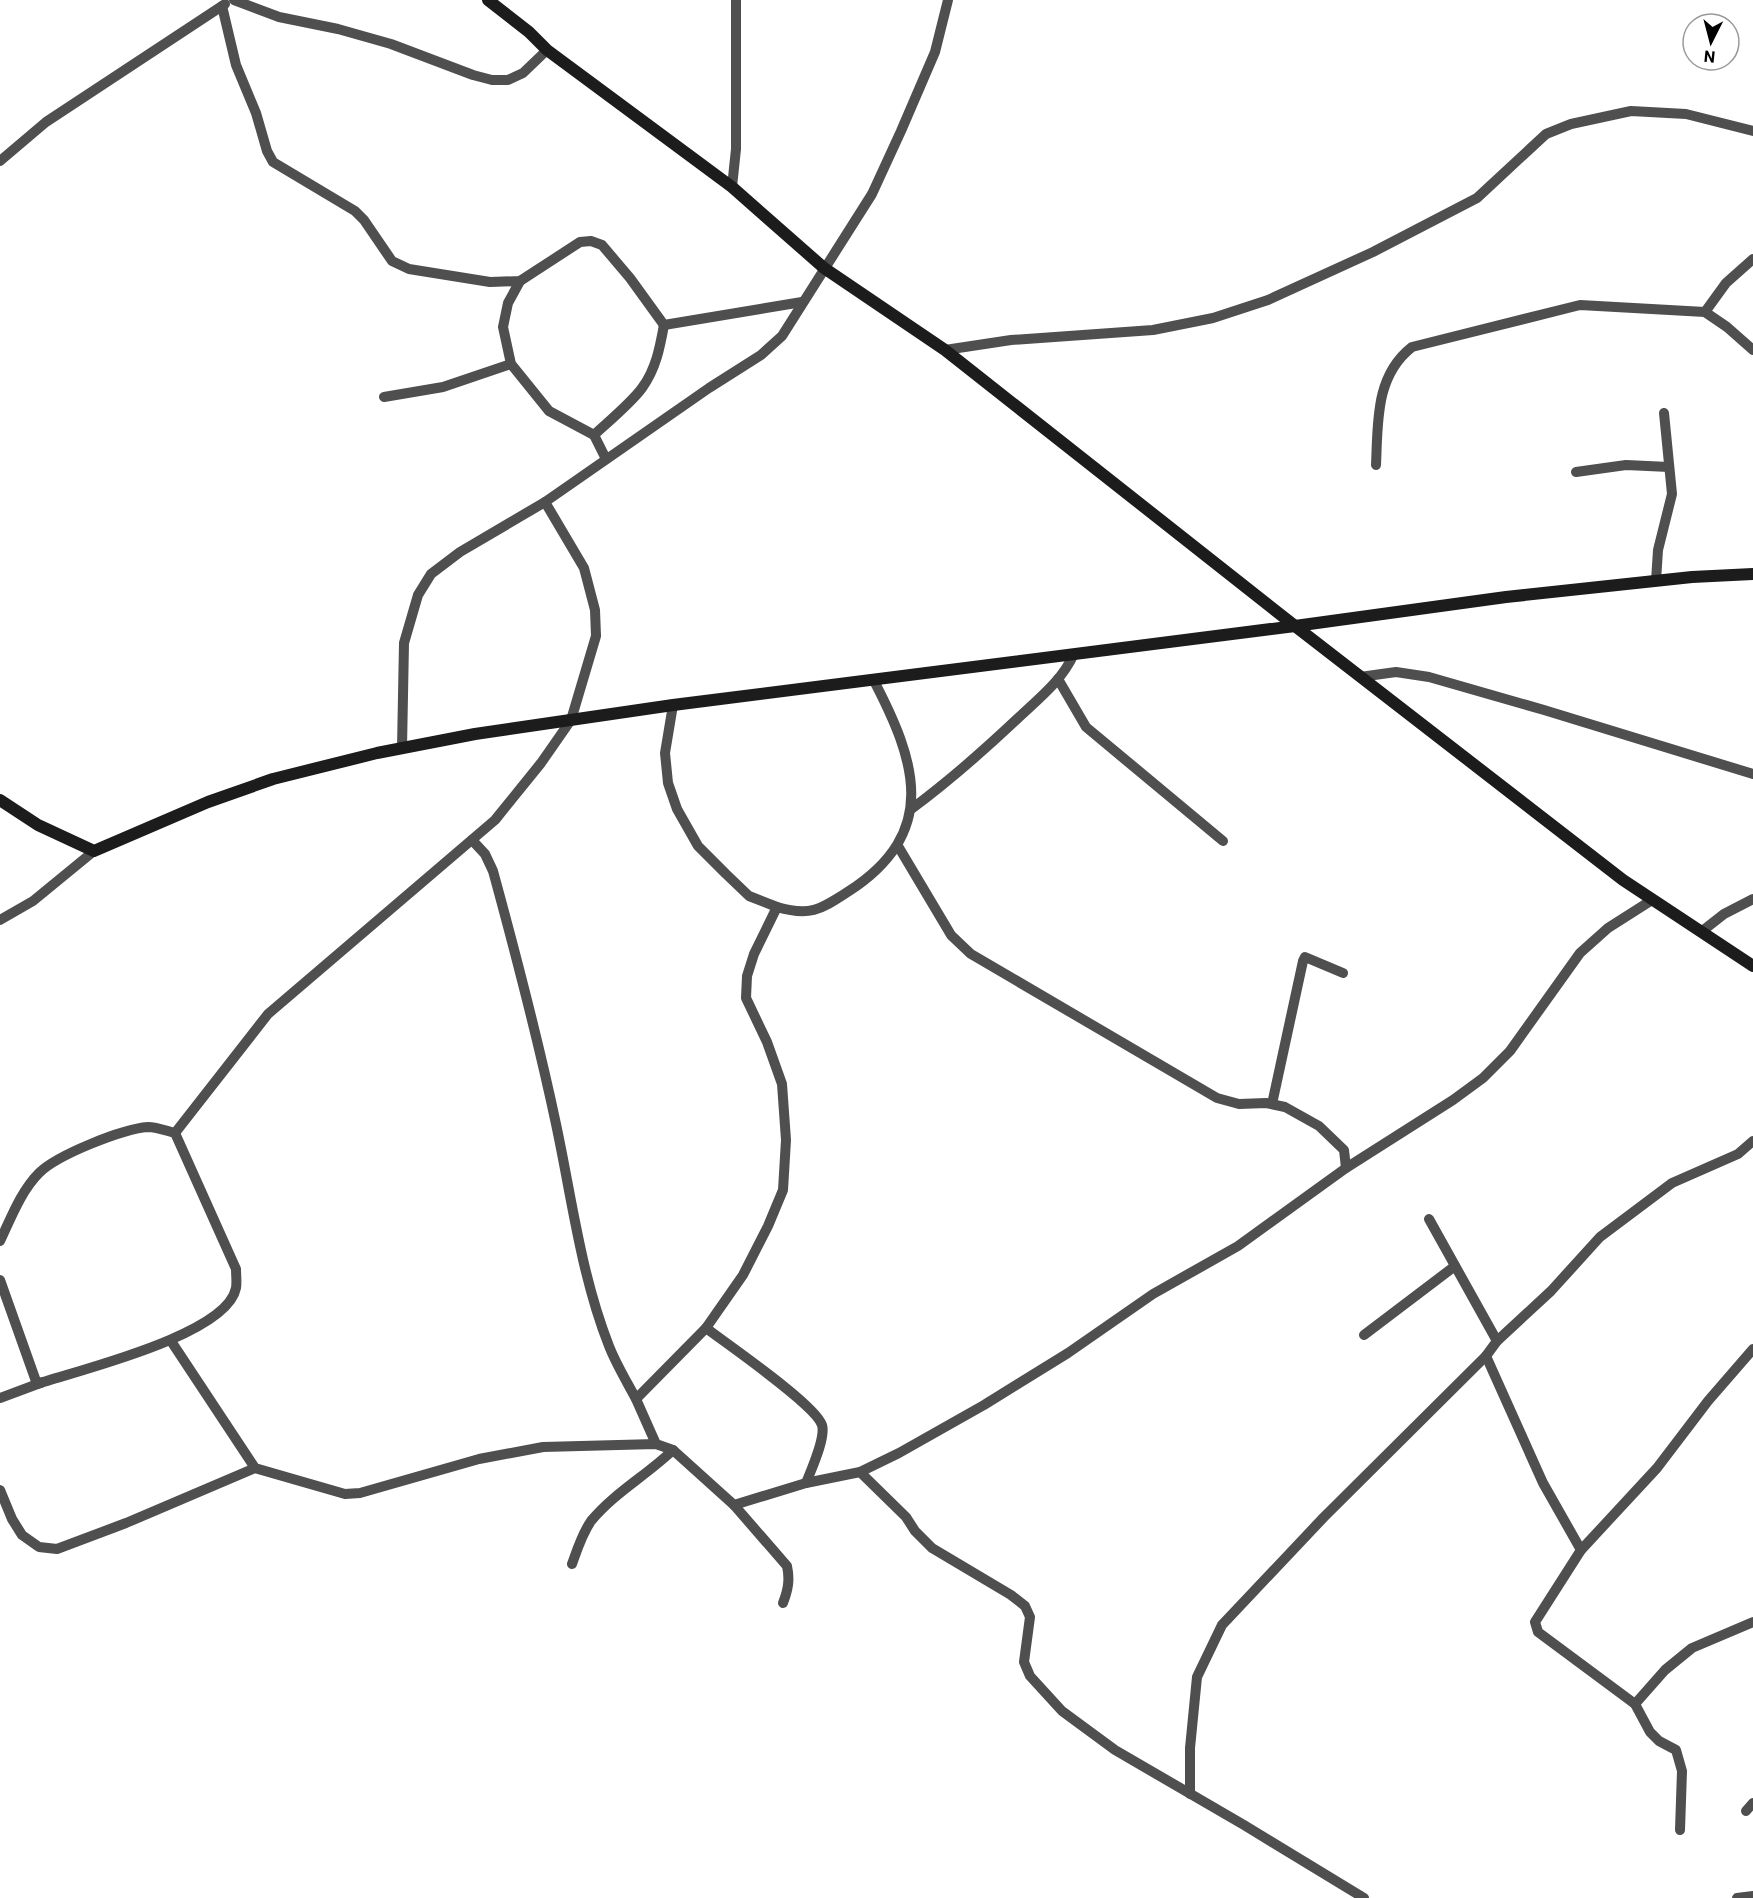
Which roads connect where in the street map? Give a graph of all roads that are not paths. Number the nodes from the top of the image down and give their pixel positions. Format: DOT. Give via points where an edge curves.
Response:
graph roads {
  1 [pos="488,0"];
  2 [pos="736,0"];
  3 [pos="948,0"];
  4 [pos="229,2"];
  5 [pos="547,50"];
  6 [pos="1753,131"];
  7 [pos="0,161"];
  8 [pos="732,187"];
  9 [pos="1753,259"];
  10 [pos="824,268"];
  11 [pos="520,281"];
  12 [pos="802,302"];
  13 [pos="1706,312"];
  14 [pos="664,325"];
  15 [pos="945,350"];
  16 [pos="1753,350"];
  17 [pos="511,364"];
  18 [pos="384,397"];
  19 [pos="1664,413"];
  20 [pos="594,435"];
  21 [pos="606,459"];
  22 [pos="1376,465"];
  23 [pos="1669,467"];
  24 [pos="1576,472"];
  25 [pos="545,502"];
  26 [pos="1753,574"];
  27 [pos="1656,581"];
  28 [pos="1295,626"];
  29 [pos="1074,654"];
  30 [pos="1360,677"];
  31 [pos="1058,679"];
  32 [pos="873,680"];
  33 [pos="673,705"];
  34 [pos="571,720"];
  35 [pos="402,748"];
  36 [pos="1753,774"];
  37 [pos="0,800"];
  38 [pos="910,810"];
  39 [pos="472,840"];
  40 [pos="1223,841"];
  41 [pos="898,846"];
  42 [pos="94,851"];
  43 [pos="1753,899"];
  44 [pos="1653,900"];
  45 [pos="777,907"];
  46 [pos="0,920"];
  47 [pos="1701,932"];
  48 [pos="1753,966"];
  49 [pos="1343,972"];
  50 [pos="1272,1104"];
  51 [pos="175,1133"];
  52 [pos="1753,1141"];
  53 [pos="1346,1168"];
  54 [pos="1428,1219"];
  55 [pos="0,1240"];
  56 [pos="1455,1266"];
  57 [pos="0,1280"];
  58 [pos="706,1328"];
  59 [pos="1364,1335"];
  60 [pos="171,1341"];
  61 [pos="1497,1341"];
  62 [pos="1753,1349"];
  63 [pos="1486,1356"];
  64 [pos="43,1382"];
  65 [pos="0,1398"];
  66 [pos="636,1399"];
  67 [pos="656,1444"];
  68 [pos="673,1450"];
  69 [pos="255,1468"];
  70 [pos="861,1472"];
  71 [pos="806,1483"];
  72 [pos="0,1490"];
  73 [pos="734,1505"];
  74 [pos="1581,1550"];
  75 [pos="572,1564"];
  76 [pos="783,1603"];
  77 [pos="1753,1623"];
  78 [pos="1635,1704"];
  79 [pos="1190,1794"];
  80 [pos="1680,1830"];
  81 [pos="1753,1896"];
  82 [pos="1364,1898"];
  83 [pos="1737,1898"];
  1 -- 5 [label="street"];
  2 -- 8 [label="street" via="736,149"];
  3 -- 10 [label="street" via="935,52 902,131 872,194"];
  4 -- 5 [label="street" via="392,44 492,80 508,80 523,73"];
  4 -- 7 [label="street" via="46,123"];
  4 -- 11 [label="street" via="236,65 273,162 355,211 392,261 400,266 490,282"];
  5 -- 8 [label="street"];
  6 -- 15 [label="street" via="1686,114 1631,111 1570,124 1546,134 1478,198 1268,300 1213,318 1153,330 1011,340"];
  8 -- 10 [label="street"];
  9 -- 13 [label="street" via="1726,284"];
  10 -- 12 [label="street"];
  10 -- 15 [label="street"];
  11 -- 14 [label="street" via="580,242 591,241 602,245"];
  11 -- 17 [label="street" via="508,303 503,327"];
  12 -- 14 [label="street"];
  12 -- 21 [label="street" via="782,336 761,355"];
  13 -- 16 [label="street"];
  13 -- 22 [label="street" via="1580,305 1412,347 1392,366 1378,406"];
  14 -- 20 [label="street" via="658,353 641,389"];
  15 -- 28 [label="street"];
  17 -- 18 [label="street" via="443,387"];
  17 -- 20 [label="street" via="549,411"];
  19 -- 23 [label="street"];
  20 -- 21 [label="street"];
  21 -- 25 [label="street"];
  23 -- 24 [label="street" via="1626,465"];
  23 -- 27 [label="street" via="1672,494 1658,550"];
  25 -- 34 [label="street" via="584,568 594,610 596,636"];
  25 -- 35 [label="street" via="460,552 431,574 418,595 404,643"];
  26 -- 27 [label="street"];
  27 -- 28 [label="street"];
  28 -- 29 [label="street"];
  28 -- 30 [label="street"];
  29 -- 31 [label="street"];
  29 -- 32 [label="street"];
  30 -- 36 [label="street" via="1396,672 1429,677"];
  30 -- 44 [label="street"];
  31 -- 38 [label="street" via="954,777"];
  31 -- 40 [label="street" via="1086,727"];
  32 -- 33 [label="street"];
  32 -- 38 [label="street" via="908,757"];
  33 -- 34 [label="street"];
  33 -- 45 [label="street" via="665,753 668,783 677,809 698,846 726,874 749,896"];
  34 -- 35 [label="street"];
  34 -- 39 [label="street" via="495,820"];
  35 -- 42 [label="street" via="273,779"];
  37 -- 42 [label="street" via="38,825"];
  38 -- 41 [label="street"];
  39 -- 51 [label="street" via="268,1014"];
  39 -- 66 [label="street" via="494,872 532,1015 594,1304 610,1348"];
  41 -- 45 [label="street" via="865,880 822,908 797,913"];
  41 -- 50 [label="street" via="951,935 971,954 1217,1098 1239,1104"];
  42 -- 46 [label="street" via="33,901"];
  43 -- 47 [label="street"];
  44 -- 47 [label="street"];
  44 -- 53 [label="street" via="1608,928 1580,952 1510,1052 1483,1078"];
  45 -- 58 [label="street" via="754,954 746,998 782,1084 786,1140 783,1190 743,1275"];
  47 -- 48 [label="street"];
  49 -- 50 [label="street" via="1305,957 1302,961"];
  50 -- 53 [label="street" via="1319,1126 1344,1150"];
  51 -- 55 [label="street" via="152,1127 131,1130 51,1162 37,1175 16,1207"];
  51 -- 60 [label="street" via="236,1269 236,1289 211,1319"];
  52 -- 61 [label="street" via="1738,1154 1671,1183 1600,1238"];
  53 -- 70 [label="street" via="1238,1246 1154,1294 1068,1353 939,1431"];
  54 -- 56 [label="street"];
  56 -- 59 [label="street"];
  56 -- 61 [label="street"];
  57 -- 64 [label="street" via="37,1384"];
  58 -- 66 [label="street"];
  58 -- 71 [label="street" via="787,1388 811,1409 822,1425 821,1440"];
  60 -- 64 [label="street"];
  60 -- 69 [label="street"];
  61 -- 63 [label="street"];
  62 -- 74 [label="street" via="1657,1468"];
  63 -- 74 [label="street" via="1543,1483"];
  63 -- 79 [label="street" via="1222,1625 1197,1677"];
  64 -- 65 [label="street"];
  66 -- 67 [label="street"];
  67 -- 68 [label="street"];
  67 -- 69 [label="street" via="543,1447 479,1459 345,1494"];
  68 -- 73 [label="street"];
  68 -- 75 [label="street" via="591,1522"];
  69 -- 72 [label="street" via="57,1549 39,1547 22,1535"];
  70 -- 71 [label="street"];
  70 -- 79 [label="street" via="932,1548 1025,1606 1030,1617 1024,1662 1030,1676 1062,1712 1115,1750"];
  71 -- 73 [label="street"];
  73 -- 76 [label="street" via="787,1566 790,1576"];
  74 -- 78 [label="street" via="1535,1622 1538,1632"];
  77 -- 78 [label="street" via="1692,1648 1665,1670"];
  78 -- 80 [label="street" via="1650,1732 1676,1750 1682,1771"];
  79 -- 82 [label="street"];
  81 -- 83 [label="street"];
}
